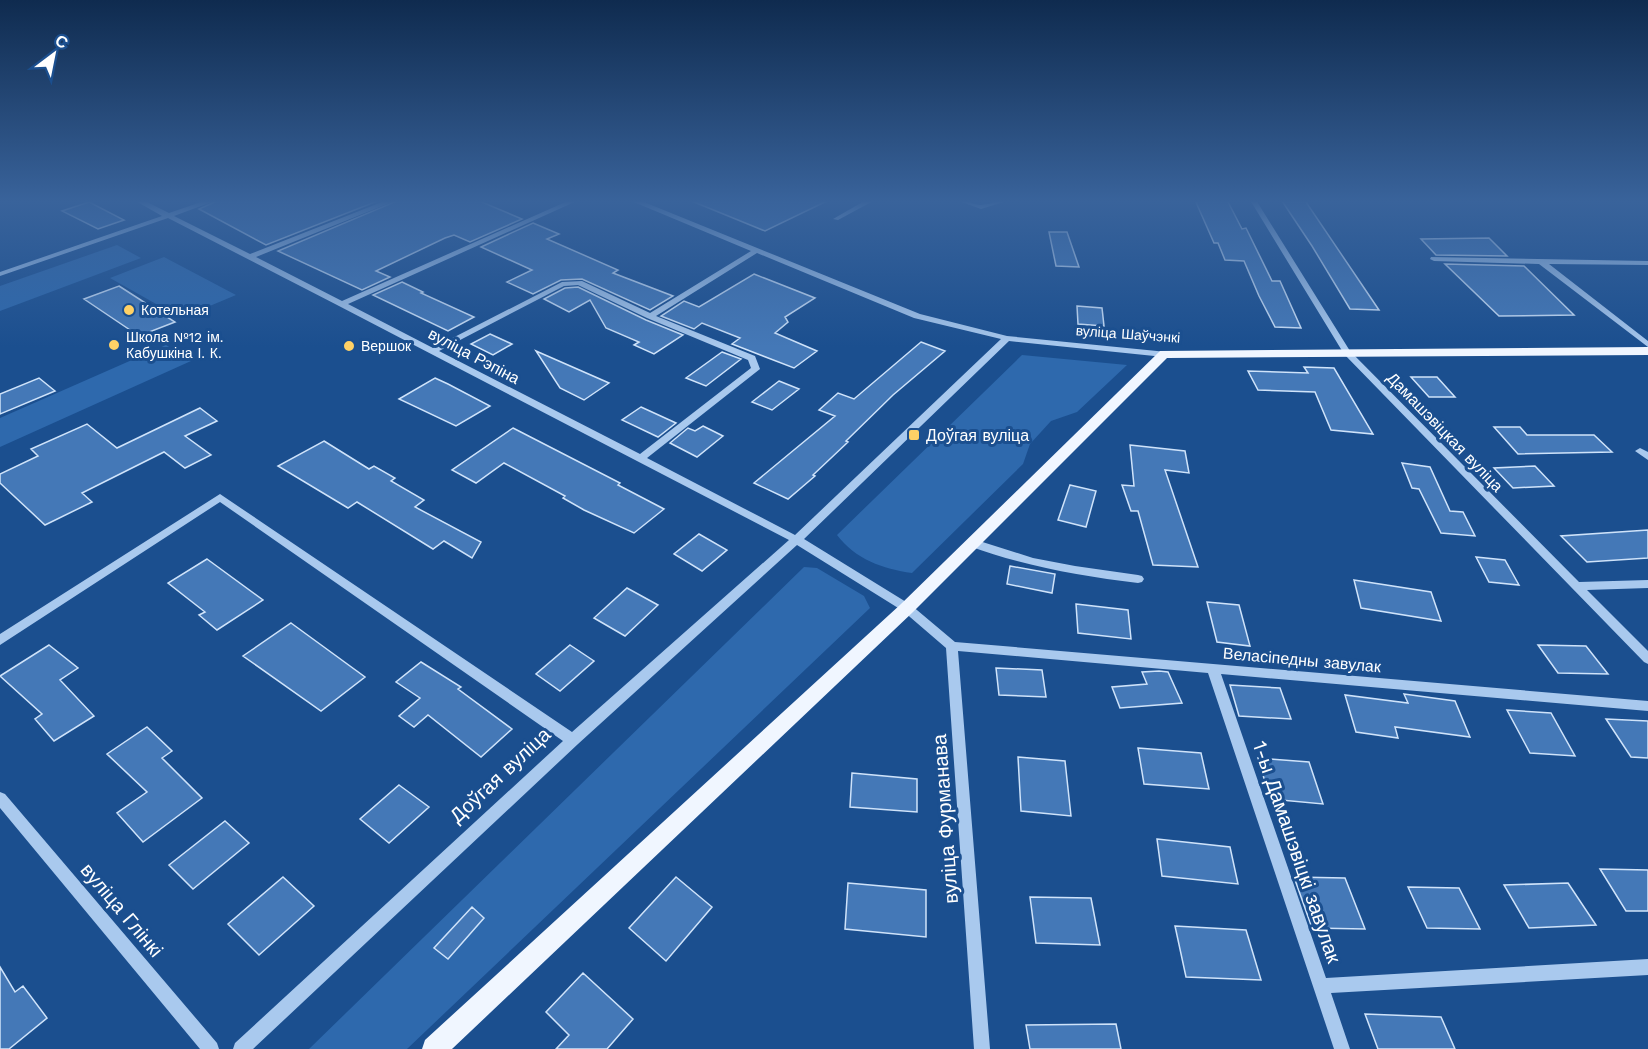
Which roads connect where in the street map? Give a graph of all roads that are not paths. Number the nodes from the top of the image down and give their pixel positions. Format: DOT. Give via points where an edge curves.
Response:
graph roads {
  1 [pos="73,249"];
  2 [pos="234,249"];
  3 [pos="270,249"];
  4 [pos="466,249"];
  5 [pos="747,249"];
  6 [pos="1283,249"];
  7 [pos="754,252"];
  8 [pos="250,257"];
  9 [pos="1434,259"];
  10 [pos="1541,262"];
  11 [pos="1648,263"];
  12 [pos="0,274"];
  13 [pos="342,304"];
  14 [pos="650,316"];
  15 [pos="1007,338"];
  16 [pos="1648,345"];
  17 [pos="433,351"];
  18 [pos="1648,351"];
  19 [pos="1347,352"];
  20 [pos="1164,354"];
  21 [pos="640,459"];
  22 [pos="797,540"];
  23 [pos="973,543"];
  24 [pos="1138,579"];
  25 [pos="1648,584"];
  26 [pos="1576,586"];
  27 [pos="906,608"];
  28 [pos="0,640"];
  29 [pos="952,646"];
  30 [pos="1648,659"];
  31 [pos="1213,669"];
  32 [pos="1648,706"];
  33 [pos="573,740"];
  34 [pos="0,798"];
  35 [pos="1648,967"];
  36 [pos="1320,986"];
  37 [pos="211,1049"];
  38 [pos="241,1049"];
  39 [pos="434,1049"];
  40 [pos="982,1049"];
  41 [pos="1342,1049"];
  1 -- 12 [label="street"];
  2 -- 8 [label="street, вуліца Рэпіна"];
  3 -- 8 [label="street"];
  4 -- 13 [label="street"];
  5 -- 7 [label="street, вуліца Шаўчэнкі"];
  6 -- 19 [label="street, Дамашэвіцкая вуліца"];
  7 -- 14 [label="street"];
  7 -- 15 [label="street, вуліца Шаўчэнкі" via="900,311"];
  8 -- 13 [label="street, вуліца Рэпіна"];
  9 -- 10 [label="street"];
  10 -- 11 [label="street"];
  10 -- 16 [label="street"];
  13 -- 17 [label="street, вуліца Рэпіна"];
  14 -- 17 [label="street" via="579,283 562,284"];
  14 -- 21 [label="street" via="752,358 756,369"];
  15 -- 20 [label="street, вуліца Шаўчэнкі"];
  15 -- 22 [label="street, Доўгая вуліца"];
  17 -- 21 [label="street, вуліца Рэпіна"];
  18 -- 19 [label="main road, вуліца Шаўчэнкі"];
  19 -- 20 [label="main road, вуліца Шаўчэнкі"];
  19 -- 26 [label="street, Дамашэвіцкая вуліца"];
  20 -- 23 [label="main road"];
  21 -- 22 [label="street, вуліца Рэпіна"];
  22 -- 27 [label="street"];
  22 -- 33 [label="street, Доўгая вуліца"];
  23 -- 24 [label="street" via="1004,555"];
  23 -- 27 [label="main road"];
  25 -- 26 [label="street"];
  26 -- 30 [label="street, Дамашэвіцкая вуліца"];
  27 -- 29 [label="street"];
  27 -- 39 [label="main road"];
  28 -- 33 [label="street" via="220,497"];
  29 -- 31 [label="street, Веласіпедны завулак"];
  29 -- 40 [label="street, вуліца Фурманава"];
  31 -- 32 [label="street, Веласіпедны завулак"];
  31 -- 36 [label="street, 1-ы Дамашэвіцкі завулак"];
  33 -- 38 [label="street, Доўгая вуліца"];
  34 -- 37 [label="street, вуліца Глінкі"];
  35 -- 36 [label="street"];
  36 -- 41 [label="street, 1-ы Дамашэвіцкі завулак"];
}
